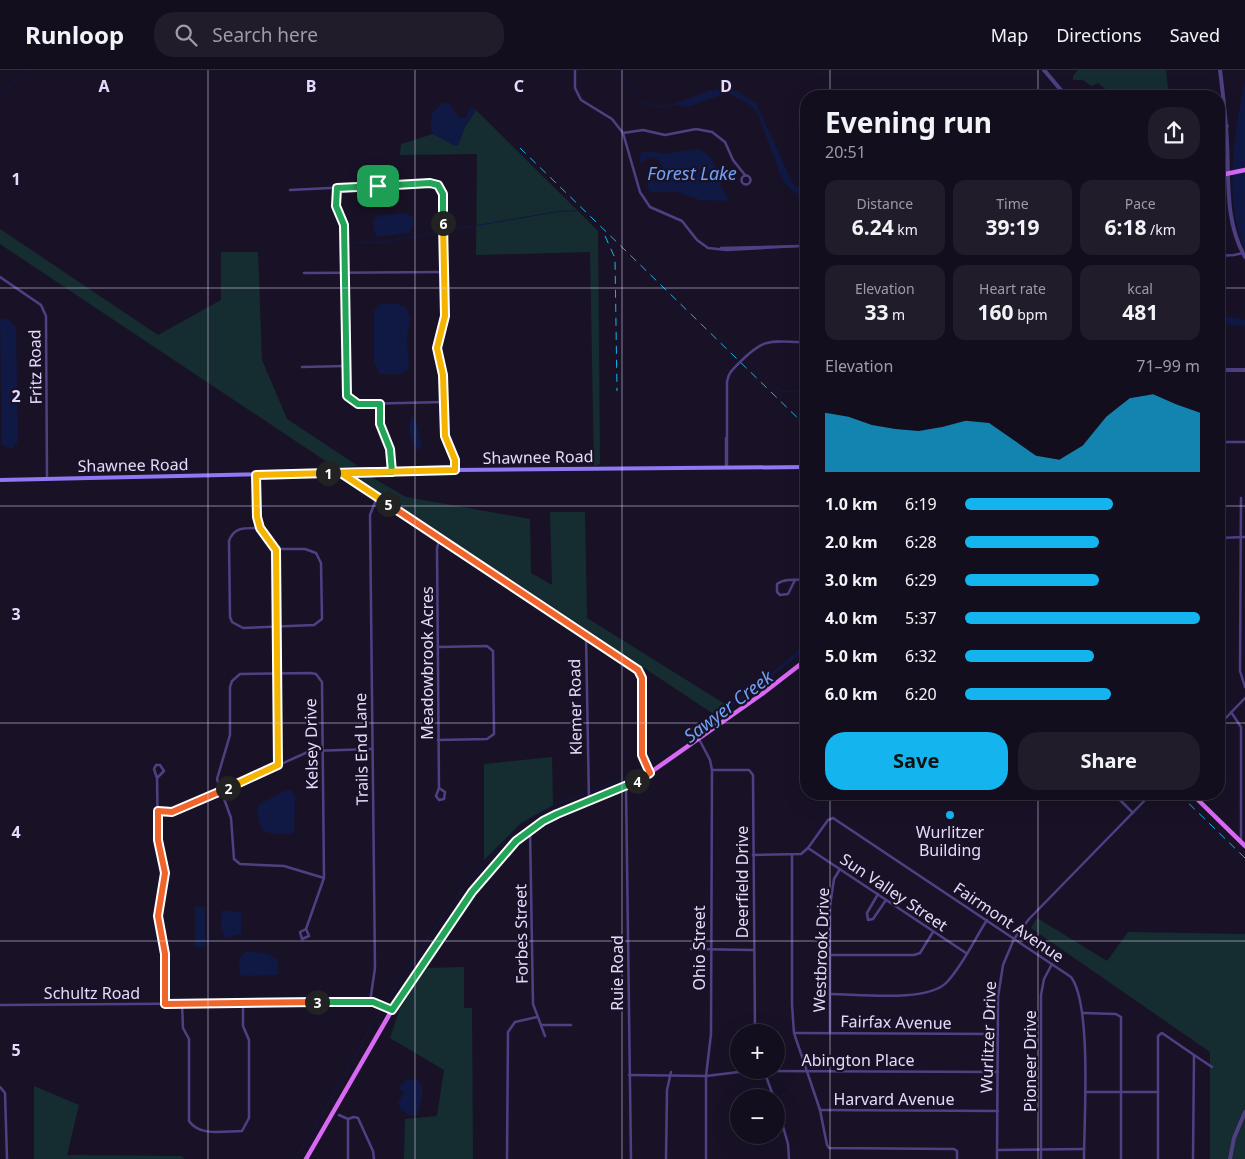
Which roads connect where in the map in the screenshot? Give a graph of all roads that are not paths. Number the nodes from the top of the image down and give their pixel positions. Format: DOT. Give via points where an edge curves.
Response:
graph roads {
  1 [pos="575,70"];
  2 [pos="1044,70"];
  3 [pos="1220,70"];
  4 [pos="1061,90"];
  5 [pos="1222,90"];
  6 [pos="1225,117"];
  7 [pos="1226,126"];
  8 [pos="623,133"];
  9 [pos="1245,170"];
  10 [pos="1225,174"];
  11 [pos="745,175"];
  12 [pos="337,188"];
  13 [pos="290,190"];
  14 [pos="800,246"];
  15 [pos="1244,255"];
  16 [pos="1225,256"];
  17 [pos="444,272"];
  18 [pos="304,273"];
  19 [pos="345,273"];
  20 [pos="0,277"];
  21 [pos="800,342"];
  22 [pos="302,366"];
  23 [pos="346,366"];
  24 [pos="1225,370"];
  25 [pos="1245,370"];
  26 [pos="444,402"];
  27 [pos="380,404"];
  28 [pos="1225,442"];
  29 [pos="1245,442"];
  30 [pos="727,467"];
  31 [pos="800,467"];
  32 [pos="455,470"];
  33 [pos="392,472"];
  34 [pos="341,473"];
  35 [pos="256,475"];
  36 [pos="47,479"];
  37 [pos="0,480"];
  38 [pos="377,497"];
  39 [pos="1241,498"];
  40 [pos="260,528"];
  41 [pos="1225,538"];
  42 [pos="1243,538"];
  43 [pos="439,539"];
  44 [pos="276,550"];
  45 [pos="795,580"];
  46 [pos="800,580"];
  47 [pos="276,627"];
  48 [pos="586,636"];
  49 [pos="438,647"];
  50 [pos="800,664"];
  51 [pos="276,674"];
  52 [pos="1245,687"];
  53 [pos="1245,698"];
  54 [pos="1231,712"];
  55 [pos="1225,718"];
  56 [pos="699,739"];
  57 [pos="438,740"];
  58 [pos="372,749"];
  59 [pos="323,750"];
  60 [pos="278,765"];
  61 [pos="712,770"];
  62 [pos="650,773"];
  63 [pos="157,778"];
  64 [pos="626,787"];
  65 [pos="439,788"];
  66 [pos="221,792"];
  67 [pos="1120,800"];
  68 [pos="1145,800"];
  69 [pos="1198,800"];
  70 [pos="589,802"];
  71 [pos="158,811"];
  72 [pos="1133,813"];
  73 [pos="530,829"];
  74 [pos="1243,844"];
  75 [pos="808,848"];
  76 [pos="753,855"];
  77 [pos="792,855"];
  78 [pos="840,869"];
  79 [pos="324,878"];
  80 [pos="878,894"];
  81 [pos="886,900"];
  82 [pos="987,920"];
  83 [pos="306,929"];
  84 [pos="934,932"];
  85 [pos="1014,939"];
  86 [pos="690,949"];
  87 [pos="710,949"];
  88 [pos="753,950"];
  89 [pos="966,953"];
  90 [pos="830,955"];
  91 [pos="1052,964"];
  92 [pos="830,994"];
  93 [pos="370,1002"];
  94 [pos="165,1004"];
  95 [pos="182,1004"];
  96 [pos="243,1004"];
  97 [pos="0,1005"];
  98 [pos="392,1010"];
  99 [pos="1083,1013"];
  100 [pos="537,1016"];
  101 [pos="542,1024"];
  102 [pos="756,1024"];
  103 [pos="571,1025"];
  104 [pos="830,1032"];
  105 [pos="794,1033"];
  106 [pos="998,1034"];
  107 [pos="545,1036"];
  108 [pos="1194,1055"];
  109 [pos="1212,1067"];
  110 [pos="785,1071"];
  111 [pos="805,1071"];
  112 [pos="671,1072"];
  113 [pos="998,1072"];
  114 [pos="730,1073"];
  115 [pos="629,1075"];
  116 [pos="671,1076"];
  117 [pos="706,1076"];
  118 [pos="0,1087"];
  119 [pos="1084,1092"];
  120 [pos="1121,1092"];
  121 [pos="1158,1092"];
  122 [pos="820,1110"];
  123 [pos="998,1111"];
  124 [pos="1245,1112"];
  125 [pos="339,1115"];
  126 [pos="348,1119"];
  127 [pos="785,1134"];
  128 [pos="1084,1149"];
  129 [pos="997,1150"];
  130 [pos="1041,1150"];
  131 [pos="7,1159"];
  132 [pos="306,1159"];
  133 [pos="348,1159"];
  134 [pos="374,1159"];
  135 [pos="507,1159"];
  136 [pos="630,1159"];
  137 [pos="666,1159"];
  138 [pos="706,1159"];
  139 [pos="788,1159"];
  140 [pos="957,1159"];
  141 [pos="997,1159"];
  142 [pos="1041,1159"];
  143 [pos="1084,1159"];
  144 [pos="1121,1159"];
  145 [pos="1158,1159"];
  146 [pos="1194,1159"];
  147 [pos="1230,1159"];
  1 -- 8 [label="street" via="575,88 581,100 612,119"];
  2 -- 4 [label="street"];
  3 -- 5 [label="street"];
  6 -- 7 [label="street"];
  7 -- 15 [label="street" via="1230,212"];
  8 -- 11 [label="street" via="643,130 665,135 696,129 712,132 725,142"];
  8 -- 14 [label="street" via="640,192 647,205 682,221 700,244 708,248"];
  9 -- 10 [label="main road, bridge"];
  12 -- 13 [label="street"];
  12 -- 17 [label="street" via="430,183 440,187 443,194"];
  12 -- 19 [label="street" via="336,206 344,225"];
  15 -- 16 [label="street"];
  17 -- 19 [label="street"];
  17 -- 26 [label="street" via="445,316 437,348"];
  18 -- 19 [label="street"];
  19 -- 23 [label="street"];
  20 -- 36 [label="street, Fritz Road" via="41,305 46,316"];
  21 -- 30 [label="street" via="762,343 730,372 726,382"];
  22 -- 23 [label="street"];
  23 -- 27 [label="street" via="347,396 351,401"];
  24 -- 25 [label="street"];
  26 -- 27 [label="street"];
  26 -- 32 [label="street" via="445,436 455,460"];
  27 -- 33 [label="street" via="380,424 390,449"];
  28 -- 29 [label="street"];
  30 -- 31 [label="main road, Shawnee Road"];
  30 -- 32 [label="main road, Shawnee Road"];
  32 -- 33 [label="main road, Shawnee Road"];
  33 -- 34 [label="main road, Shawnee Road"];
  34 -- 35 [label="main road, Shawnee Road"];
  34 -- 38 [label="street, Klemer Road"];
  35 -- 36 [label="main road, Shawnee Road"];
  35 -- 40 [label="street"];
  36 -- 37 [label="main road, Shawnee Road"];
  38 -- 43 [label="street, Klemer Road"];
  38 -- 58 [label="street, Trails End Lane" via="370,514"];
  39 -- 42 [label="street"];
  40 -- 44 [label="street"];
  40 -- 47 [label="street" via="237,530 231,534 230,617 232,622 243,628"];
  41 -- 42 [label="street"];
  42 -- 52 [label="street" via="1240,671"];
  43 -- 48 [label="street, Klemer Road"];
  43 -- 49 [label="street, Meadowbrook Acres"];
  44 -- 47 [label="street"];
  44 -- 47 [label="street" via="305,549 316,553 321,563 322,619 314,625"];
  45 -- 45 [label="street" via="777,584 780,595 788,594"];
  45 -- 46 [label="street"];
  47 -- 51 [label="street"];
  48 -- 62 [label="street" via="638,670 642,678 642,755"];
  48 -- 70 [label="street, Klemer Road"];
  49 -- 57 [label="street, Meadowbrook Acres"];
  49 -- 57 [label="street" via="487,646 493,651 494,734 487,739"];
  50 -- 56 [label="main road"];
  51 -- 59 [label="street, Kelsey Drive" via="310,673 322,682"];
  51 -- 60 [label="street"];
  51 -- 66 [label="street, Kelsey Drive" via="240,674 232,681 230,735 217,779"];
  53 -- 54 [label="street"];
  54 -- 55 [label="street"];
  54 -- 74 [label="street" via="1241,727"];
  56 -- 61 [label="street, Ohio Street"];
  56 -- 62 [label="main road"];
  57 -- 65 [label="street, Meadowbrook Acres"];
  58 -- 59 [label="street"];
  58 -- 93 [label="street, Trails End Lane" via="375,968"];
  59 -- 60 [label="street" via="310,751"];
  59 -- 79 [label="street, Kelsey Drive"];
  60 -- 66 [label="street"];
  61 -- 76 [label="street, Deerfield Drive" via="750,770 753,775"];
  61 -- 87 [label="street, Ohio Street"];
  62 -- 64 [label="main road"];
  63 -- 63 [label="street" via="154,769 160,765 164,772"];
  63 -- 71 [label="street"];
  64 -- 70 [label="main road"];
  64 -- 115 [label="street, Ruie Road"];
  65 -- 65 [label="street, Meadowbrook Acres" via="436,796 439,800 444,799 445,792"];
  66 -- 71 [label="street" via="172,812"];
  66 -- 79 [label="street, Kelsey Drive" via="231,818 233,854 237,862 284,866"];
  67 -- 72 [label="street"];
  68 -- 72 [label="street, Wurlitzer Drive"];
  69 -- 74 [label="main road"];
  70 -- 73 [label="main road"];
  71 -- 94 [label="street" via="158,840 165,873 158,916 165,954"];
  72 -- 85 [label="street, Wurlitzer Drive" via="1029,919"];
  73 -- 98 [label="main road" via="472,892"];
  73 -- 100 [label="street, Forbes Street" via="533,1004"];
  75 -- 77 [label="street" via="801,854"];
  75 -- 78 [label="street, Sun Valley Street"];
  75 -- 82 [label="street, Fairmont Avenue" via="828,820 833,818"];
  76 -- 77 [label="street"];
  76 -- 88 [label="street, Deerfield Drive"];
  77 -- 105 [label="street"];
  78 -- 80 [label="street, Sun Valley Street"];
  78 -- 90 [label="street, Westbrook Drive" via="831,893"];
  79 -- 83 [label="street, Kelsey Drive"];
  80 -- 81 [label="street, Sun Valley Street"];
  80 -- 81 [label="street" via="867,913 868,920 873,919"];
  81 -- 84 [label="street, Sun Valley Street"];
  82 -- 85 [label="street, Fairmont Avenue"];
  82 -- 89 [label="street"];
  83 -- 83 [label="street, Kelsey Drive" via="299,935 302,939 309,936"];
  84 -- 89 [label="street, Sun Valley Street"];
  84 -- 90 [label="street" via="920,953 914,956"];
  85 -- 91 [label="street, Fairmont Avenue"];
  85 -- 106 [label="street, Wurlitzer Drive" via="1003,965 998,997"];
  86 -- 87 [label="street"];
  87 -- 88 [label="street"];
  87 -- 117 [label="street, Ohio Street" via="711,1034"];
  88 -- 102 [label="street, Deerfield Drive"];
  89 -- 92 [label="street" via="946,983 932,992 913,995"];
  90 -- 92 [label="street, Westbrook Drive"];
  91 -- 99 [label="street, Fairmont Avenue" via="1077,985"];
  91 -- 130 [label="street, Pioneer Drive" via="1044,979 1041,995"];
  92 -- 104 [label="street, Westbrook Drive"];
  93 -- 96 [label="street, Schultz Road"];
  93 -- 98 [label="street, Schultz Road"];
  94 -- 95 [label="street, Schultz Road"];
  94 -- 97 [label="street, Schultz Road"];
  95 -- 96 [label="street, Schultz Road"];
  95 -- 96 [label="street" via="183,1028 189,1039 190,1121 201,1131 242,1131 249,1118 248,1040 243,1026"];
  98 -- 132 [label="main road"];
  99 -- 119 [label="street, Fairmont Avenue"];
  99 -- 120 [label="street" via="1116,1014 1120,1017"];
  100 -- 101 [label="street, Forbes Street"];
  100 -- 135 [label="street" via="515,1022 508,1032"];
  101 -- 103 [label="street"];
  101 -- 107 [label="street, Forbes Street"];
  104 -- 105 [label="street, Fairfax Avenue"];
  104 -- 106 [label="street, Fairfax Avenue"];
  105 -- 111 [label="street"];
  106 -- 113 [label="street, Wurlitzer Drive"];
  108 -- 109 [label="street"];
  108 -- 121 [label="street" via="1162,1033 1158,1036"];
  108 -- 146 [label="street"];
  110 -- 111 [label="street, Abington Place"];
  111 -- 113 [label="street, Abington Place"];
  111 -- 122 [label="street"];
  112 -- 116 [label="street"];
  113 -- 123 [label="street, Wurlitzer Drive"];
  114 -- 117 [label="street, Abington Place"];
  115 -- 116 [label="street, Abington Place"];
  115 -- 136 [label="street, Ruie Road"];
  116 -- 117 [label="street, Abington Place"];
  116 -- 137 [label="street" via="667,1090"];
  117 -- 138 [label="street, Ohio Street"];
  118 -- 131 [label="street" via="5,1093"];
  119 -- 120 [label="street"];
  119 -- 128 [label="street, Fairmont Avenue"];
  120 -- 121 [label="street"];
  120 -- 144 [label="street"];
  121 -- 145 [label="street"];
  122 -- 123 [label="street, Harvard Avenue"];
  122 -- 140 [label="street" via="830,1148 954,1149"];
  123 -- 129 [label="street, Wurlitzer Drive"];
  124 -- 147 [label="street" via="1234,1138"];
  125 -- 126 [label="street"];
  126 -- 133 [label="street"];
  126 -- 134 [label="street" via="358,1118"];
  127 -- 139 [label="street"];
  128 -- 130 [label="street"];
  128 -- 143 [label="street, Fairmont Avenue"];
  129 -- 130 [label="street"];
  129 -- 141 [label="street, Wurlitzer Drive"];
  130 -- 142 [label="street, Pioneer Drive"];
}
